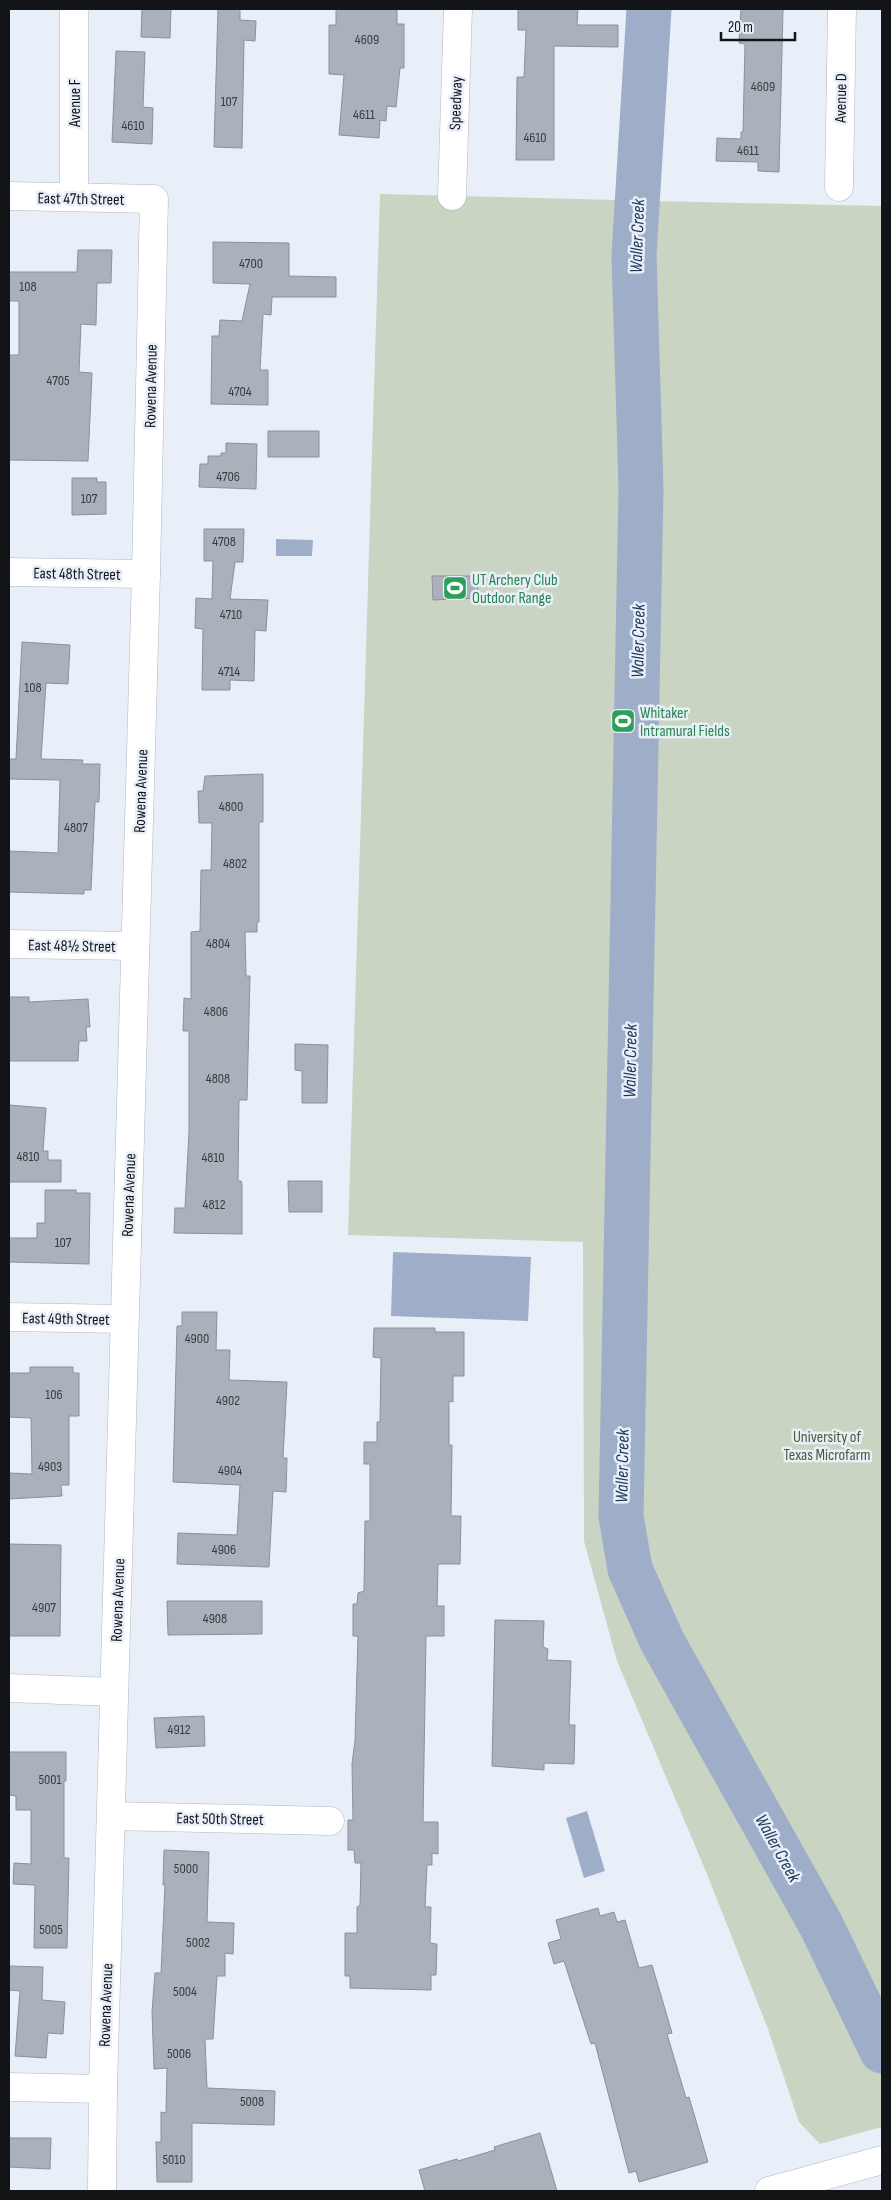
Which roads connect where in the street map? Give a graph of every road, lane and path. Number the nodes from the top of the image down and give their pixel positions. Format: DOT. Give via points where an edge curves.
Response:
graph roads {
  1 [pos="74,9"];
  2 [pos="458,9"];
  3 [pos="842,9"];
  4 [pos="839,187"];
  5 [pos="9,196"];
  6 [pos="452,196"];
  7 [pos="74,197"];
  8 [pos="154,199"];
  9 [pos="9,572"];
  10 [pos="146,574"];
  11 [pos="9,944"];
  12 [pos="135,946"];
  13 [pos="9,1317"];
  14 [pos="124,1319"];
  15 [pos="9,1688"];
  16 [pos="114,1692"];
  17 [pos="111,1816"];
  18 [pos="330,1821"];
  19 [pos="9,2087"];
  20 [pos="103,2089"];
  21 [pos="882,2160"];
  22 [pos="102,2191"];
  23 [pos="769,2191"];
  1 -- 7 [label="street, Avenue F"];
  2 -- 6 [label="street, Speedway"];
  3 -- 4 [label="street, Avenue D"];
  5 -- 7 [label="street, East 47th Street"];
  7 -- 8 [label="street, East 47th Street"];
  8 -- 10 [label="street, Rowena Avenue"];
  9 -- 10 [label="street, East 48th Street"];
  10 -- 12 [label="street, Rowena Avenue"];
  11 -- 12 [label="street, East 48½ Street"];
  12 -- 14 [label="street, Rowena Avenue"];
  13 -- 14 [label="street, East 49th Street"];
  14 -- 16 [label="street, Rowena Avenue"];
  15 -- 16 [label="street"];
  16 -- 17 [label="street, Rowena Avenue"];
  17 -- 18 [label="street, East 50th Street"];
  17 -- 20 [label="street, Rowena Avenue"];
  19 -- 20 [label="street"];
  20 -- 22 [label="street, Rowena Avenue"];
  21 -- 23 [label="street"];
}
